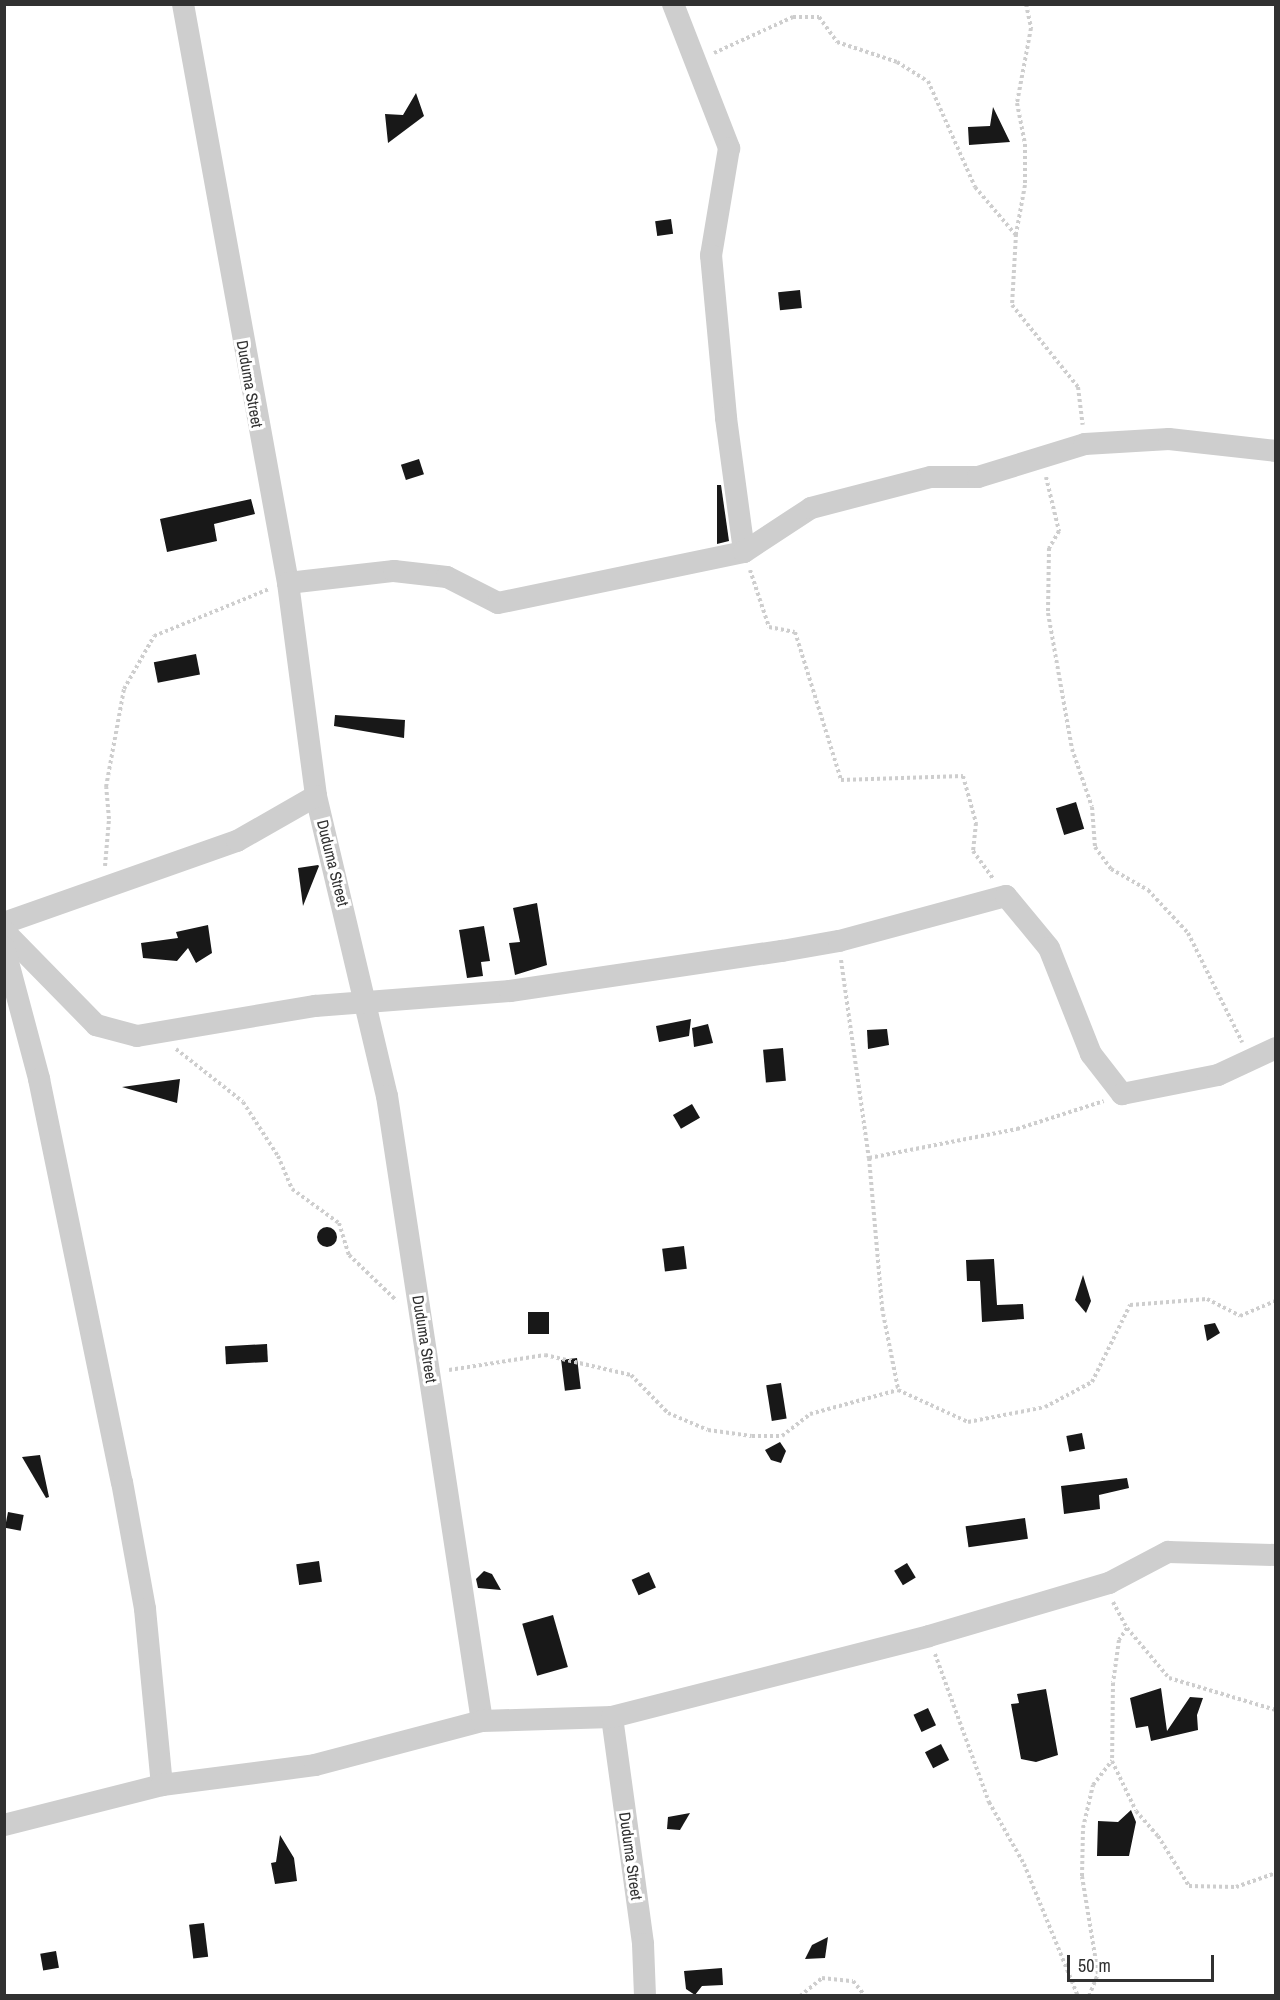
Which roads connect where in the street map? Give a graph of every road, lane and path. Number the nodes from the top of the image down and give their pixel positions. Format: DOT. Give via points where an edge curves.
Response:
graph roads {
  1 [pos="183,4"];
  2 [pos="673,4"];
  3 [pos="1026,4"];
  4 [pos="694,64"];
  5 [pos="1016,234"];
  6 [pos="1085,444"];
  7 [pos="1275,451"];
  8 [pos="1042,458"];
  9 [pos="744,552"];
  10 [pos="288,583"];
  11 [pos="316,796"];
  12 [pos="100,872"];
  13 [pos="1006,896"];
  14 [pos="4,923"];
  15 [pos="4,931"];
  16 [pos="839,941"];
  17 [pos="4,947"];
  18 [pos="368,1002"];
  19 [pos="157,1033"];
  20 [pos="1275,1048"];
  21 [pos="1251,1058"];
  22 [pos="1122,1094"];
  23 [pos="869,1158"];
  24 [pos="1275,1301"];
  25 [pos="422,1319"];
  26 [pos="431,1374"];
  27 [pos="898,1389"];
  28 [pos="1275,1555"];
  29 [pos="1109,1583"];
  30 [pos="1127,1628"];
  31 [pos="929,1636"];
  32 [pos="1275,1710"];
  33 [pos="612,1717"];
  34 [pos="482,1721"];
  35 [pos="1112,1761"];
  36 [pos="162,1785"];
  37 [pos="4,1825"];
  38 [pos="1275,1873"];
  39 [pos="645,1995"];
  40 [pos="800,1995"];
  41 [pos="865,1995"];
  42 [pos="1078,1995"];
  43 [pos="1089,1995"];
  1 -- 10 [label="street, Duduma Street"];
  2 -- 4 [label="street"];
  3 -- 5 [label="path" via="1031,28 1017,103 1025,144 1025,185"];
  4 -- 5 [label="path" via="757,30 793,17 819,17 837,42 897,62 928,81 975,187"];
  4 -- 9 [label="street" via="729,148 711,255 726,418"];
  5 -- 6 [label="path" via="1012,305 1078,387"];
  6 -- 7 [label="street" via="1169,439"];
  6 -- 8 [label="street"];
  8 -- 9 [label="street" via="978,477 931,477 811,508"];
  8 -- 21 [label="path" via="1059,531 1048,548 1048,613 1072,749 1092,807 1095,847 1111,869 1148,890 1188,933"];
  9 -- 10 [label="street" via="498,603 447,577 394,571"];
  9 -- 13 [label="path" via="769,627 795,632 841,780 963,776 976,823 973,851"];
  10 -- 11 [label="street, Duduma Street"];
  10 -- 12 [label="path" via="154,636 124,689 106,787 106,863"];
  11 -- 14 [label="street" via="237,841"];
  11 -- 18 [label="street, Duduma Street"];
  13 -- 16 [label="street"];
  13 -- 22 [label="street" via="1049,948 1091,1054"];
  15 -- 19 [label="street" via="96,1025 137,1036"];
  16 -- 18 [label="street" via="510,990"];
  16 -- 23 [label="path"];
  17 -- 36 [label="street" via="39,1080 122,1482 145,1609"];
  18 -- 19 [label="street"];
  18 -- 25 [label="street, Duduma Street"];
  19 -- 25 [label="path" via="243,1102 278,1156 292,1189 339,1223 350,1255 402,1307"];
  20 -- 21 [label="street"];
  21 -- 22 [label="street" via="1218,1075"];
  22 -- 23 [label="path" via="1017,1129"];
  23 -- 27 [label="path" via="882,1308"];
  24 -- 27 [label="path" via="1240,1316 1207,1299 1130,1305 1092,1382 1045,1407 968,1422"];
  25 -- 26 [label="street, Duduma Street"];
  26 -- 27 [label="path" via="473,1363 485,1367 545,1355 631,1375 668,1413 708,1430 752,1436 782,1436 810,1414"];
  26 -- 34 [label="street, Duduma Street"];
  28 -- 29 [label="street" via="1168,1552"];
  29 -- 30 [label="path" via="1114,1607"];
  29 -- 31 [label="street"];
  30 -- 32 [label="path" via="1168,1678"];
  30 -- 35 [label="path" via="1119,1640 1113,1683"];
  31 -- 33 [label="street"];
  31 -- 42 [label="path" via="989,1802 1024,1864"];
  33 -- 34 [label="street"];
  33 -- 39 [label="street, Duduma Street" via="643,1944"];
  34 -- 36 [label="street" via="315,1765"];
  35 -- 38 [label="path" via="1136,1812 1158,1836 1189,1886 1236,1887"];
  35 -- 43 [label="path" via="1093,1785 1083,1828 1082,1876 1098,1974"];
  36 -- 37 [label="street"];
  40 -- 41 [label="path" via="822,1978 853,1981"];
}
